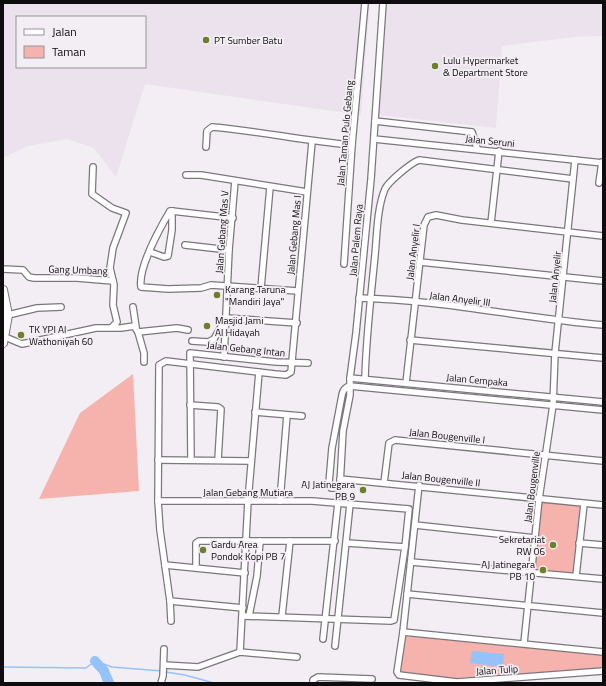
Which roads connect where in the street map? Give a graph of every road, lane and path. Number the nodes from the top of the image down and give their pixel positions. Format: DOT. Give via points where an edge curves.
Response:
graph roads {
  1 [pos="365,3"];
  2 [pos="383,3"];
  3 [pos="375,122"];
  4 [pos="374,139"];
  5 [pos="312,142"];
  6 [pos="352,145"];
  7 [pos="206,147"];
  8 [pos="477,148"];
  9 [pos="499,151"];
  10 [pos="576,160"];
  11 [pos="603,162"];
  12 [pos="93,167"];
  13 [pos="497,169"];
  14 [pos="186,175"];
  15 [pos="573,180"];
  16 [pos="235,182"];
  17 [pos="599,183"];
  18 [pos="270,187"];
  19 [pos="307,192"];
  20 [pos="172,210"];
  21 [pos="232,218"];
  22 [pos="491,223"];
  23 [pos="569,233"];
  24 [pos="603,236"];
  25 [pos="185,245"];
  26 [pos="229,250"];
  27 [pos="150,252"];
  28 [pos="420,262"];
  29 [pos="344,264"];
  30 [pos="3,269"];
  31 [pos="564,277"];
  32 [pos="114,281"];
  33 [pos="603,281"];
  34 [pos="227,286"];
  35 [pos="261,288"];
  36 [pos="3,290"];
  37 [pos="298,291"];
  38 [pos="359,298"];
  39 [pos="370,299"];
  40 [pos="415,302"];
  41 [pos="61,307"];
  42 [pos="133,308"];
  43 [pos="8,314"];
  44 [pos="226,318"];
  45 [pos="559,321"];
  46 [pos="297,323"];
  47 [pos="603,325"];
  48 [pos="112,327"];
  49 [pos="137,329"];
  50 [pos="188,330"];
  51 [pos="4,340"];
  52 [pos="410,340"];
  53 [pos="192,341"];
  54 [pos="556,353"];
  55 [pos="224,357"];
  56 [pos="603,358"];
  57 [pos="144,362"];
  58 [pos="293,363"];
  59 [pos="308,363"];
  60 [pos="189,364"];
  61 [pos="258,372"];
  62 [pos="350,378"];
  63 [pos="365,379"];
  64 [pos="406,383"];
  65 [pos="350,386"];
  66 [pos="554,396"];
  67 [pos="603,402"];
  68 [pos="190,405"];
  69 [pos="553,405"];
  70 [pos="603,410"];
  71 [pos="255,412"];
  72 [pos="287,415"];
  73 [pos="302,416"];
  74 [pos="545,455"];
  75 [pos="158,460"];
  76 [pos="191,460"];
  77 [pos="218,460"];
  78 [pos="251,461"];
  79 [pos="603,461"];
  80 [pos="340,479"];
  81 [pos="384,483"];
  82 [pos="419,485"];
  83 [pos="158,500"];
  84 [pos="539,500"];
  85 [pos="248,501"];
  86 [pos="280,501"];
  87 [pos="338,503"];
  88 [pos="350,504"];
  89 [pos="584,504"];
  90 [pos="603,505"];
  91 [pos="415,526"];
  92 [pos="535,538"];
  93 [pos="246,540"];
  94 [pos="260,541"];
  95 [pos="290,541"];
  96 [pos="334,541"];
  97 [pos="347,543"];
  98 [pos="579,543"];
  99 [pos="603,545"];
  100 [pos="405,547"];
  101 [pos="411,562"];
  102 [pos="165,565"];
  103 [pos="196,566"];
  104 [pos="244,573"];
  105 [pos="532,573"];
  106 [pos="576,576"];
  107 [pos="603,579"];
  108 [pos="407,594"];
  109 [pos="170,601"];
  110 [pos="528,606"];
  111 [pos="243,608"];
  112 [pos="603,613"];
  113 [pos="243,616"];
  114 [pos="250,616"];
  115 [pos="282,616"];
  116 [pos="338,618"];
  117 [pos="325,619"];
  118 [pos="171,621"];
  119 [pos="403,632"];
  120 [pos="323,639"];
  121 [pos="524,643"];
  122 [pos="335,646"];
  123 [pos="164,649"];
  124 [pos="240,652"];
  125 [pos="603,652"];
  126 [pos="297,657"];
  127 [pos="164,665"];
  128 [pos="603,671"];
  129 [pos="372,679"];
  130 [pos="161,683"];
  131 [pos="313,683"];
  1 -- 6 [label="street, Jalan Taman Pulo Gebang"];
  2 -- 3 [label="street, Jalan Palem Raya"];
  3 -- 4 [label="street, Jalan Palem Raya"];
  3 -- 8 [label="street" via="472,132"];
  4 -- 8 [label="street, Jalan Seruni"];
  4 -- 38 [label="street, Jalan Palem Raya"];
  5 -- 6 [label="street"];
  5 -- 7 [label="street" via="263,132 212,127 207,131"];
  5 -- 19 [label="street, Jalan Gebang Mas I"];
  6 -- 29 [label="street, Jalan Taman Pulo Gebang"];
  8 -- 9 [label="street, Jalan Seruni"];
  9 -- 10 [label="street, Jalan Seruni"];
  9 -- 13 [label="street"];
  10 -- 11 [label="street, Jalan Seruni"];
  10 -- 15 [label="street, Jalan Anyelir"];
  11 -- 17 [label="street"];
  12 -- 32 [label="street, Gang Umbang" via="92,194 112,208 126,213 113,248 110,268"];
  13 -- 15 [label="street"];
  13 -- 22 [label="street"];
  13 -- 39 [label="street" via="419,160 413,162 386,187 379,218"];
  14 -- 16 [label="street" via="201,175"];
  15 -- 23 [label="street, Jalan Anyelir"];
  16 -- 18 [label="street"];
  16 -- 21 [label="street, Jalan Gebang Mas V"];
  18 -- 19 [label="street"];
  18 -- 35 [label="street"];
  19 -- 37 [label="street, Jalan Gebang Mas I"];
  20 -- 21 [label="street"];
  20 -- 27 [label="street" via="159,230"];
  20 -- 27 [label="street" via="168,256"];
  21 -- 26 [label="street, Jalan Gebang Mas V"];
  22 -- 23 [label="street, Jalan Anyelir I"];
  22 -- 28 [label="street, Jalan Anyelir I" via="432,216 428,218 424,225"];
  23 -- 24 [label="street, Jalan Anyelir I"];
  23 -- 31 [label="street, Jalan Anyelir"];
  25 -- 26 [label="street"];
  26 -- 34 [label="street, Jalan Gebang Mas V"];
  27 -- 34 [label="street" via="141,276 140,286 143,288 195,288 211,284"];
  28 -- 31 [label="street"];
  28 -- 40 [label="street, Jalan Anyelir I"];
  30 -- 32 [label="street, Gang Umbang" via="23,270 29,278"];
  31 -- 33 [label="street"];
  31 -- 45 [label="street, Jalan Anyelir"];
  32 -- 48 [label="street" via="113,305 117,322"];
  34 -- 35 [label="street"];
  34 -- 44 [label="street, Jalan Gebang Mas V"];
  35 -- 37 [label="street"];
  36 -- 43 [label="street"];
  37 -- 46 [label="street, Jalan Gebang Mas I"];
  38 -- 39 [label="street, Jalan Anyelir III"];
  38 -- 62 [label="street, Jalan Palem Raya"];
  39 -- 40 [label="street, Jalan Anyelir III"];
  39 -- 63 [label="street"];
  40 -- 45 [label="street, Jalan Anyelir III"];
  40 -- 52 [label="street, Jalan Anyelir I"];
  41 -- 43 [label="street" via="37,308"];
  42 -- 49 [label="street"];
  43 -- 51 [label="street"];
  44 -- 46 [label="street"];
  44 -- 53 [label="street" via="214,339 208,342"];
  44 -- 55 [label="street, Jalan Gebang Mas V"];
  45 -- 47 [label="street, Jalan Anyelir III"];
  45 -- 54 [label="street, Jalan Anyelir"];
  46 -- 58 [label="street, Jalan Gebang Mas I"];
  48 -- 49 [label="street"];
  48 -- 51 [label="street" via="75,331 22,344"];
  49 -- 50 [label="street"];
  49 -- 57 [label="street"];
  52 -- 54 [label="street"];
  52 -- 64 [label="street, Jalan Anyelir I"];
  54 -- 56 [label="street"];
  54 -- 66 [label="street, Jalan Anyelir"];
  55 -- 58 [label="street, Jalan Gebang Intan"];
  55 -- 60 [label="street, Jalan Gebang Intan" via="191,353"];
  58 -- 59 [label="street"];
  58 -- 61 [label="street, Jalan Gebang Intan" via="289,374"];
  60 -- 61 [label="street, Jalan Gebang Intan"];
  60 -- 68 [label="street"];
  60 -- 75 [label="street, Jalan Gebang Intan" via="166,361 160,363 158,369"];
  61 -- 71 [label="street"];
  62 -- 63 [label="street, Jalan Cempaka"];
  62 -- 65 [label="street, Jalan Palem Raya"];
  63 -- 64 [label="street, Jalan Cempaka"];
  64 -- 66 [label="street, Jalan Cempaka"];
  65 -- 69 [label="street, Jalan Cempaka"];
  65 -- 80 [label="street, Jalan Palem Raya" via="343,431"];
  65 -- 80 [label="street" via="343,390 339,408 332,448 329,483 331,488 338,488"];
  66 -- 67 [label="street, Jalan Cempaka"];
  66 -- 69 [label="street, Jalan Bougenville"];
  68 -- 76 [label="street"];
  68 -- 77 [label="street" via="218,407 221,410"];
  69 -- 70 [label="street, Jalan Cempaka"];
  69 -- 74 [label="street, Jalan Bougenville"];
  71 -- 72 [label="street"];
  71 -- 78 [label="street"];
  72 -- 73 [label="street"];
  72 -- 86 [label="street"];
  74 -- 79 [label="street"];
  74 -- 81 [label="street, Jalan Bougenville I" via="395,440 389,442"];
  74 -- 84 [label="street, Jalan Bougenville"];
  75 -- 76 [label="street"];
  75 -- 83 [label="street"];
  76 -- 77 [label="street"];
  77 -- 78 [label="street"];
  78 -- 85 [label="street"];
  80 -- 81 [label="street, Jalan Bougenville II"];
  81 -- 82 [label="street, Jalan Bougenville II"];
  82 -- 84 [label="street, Jalan Bougenville II"];
  82 -- 91 [label="street"];
  83 -- 85 [label="street, Jalan Gebang Mutiara"];
  83 -- 102 [label="street"];
  84 -- 89 [label="street, Jalan Bougenville II"];
  84 -- 92 [label="street, Jalan Bougenville"];
  85 -- 86 [label="street, Jalan Gebang Mutiara"];
  85 -- 93 [label="street"];
  86 -- 87 [label="street, Jalan Gebang Mutiara"];
  87 -- 88 [label="street, Jalan Gebang Mutiara"];
  87 -- 96 [label="street"];
  88 -- 97 [label="street"];
  88 -- 100 [label="street, Jalan Gebang Mutiara" via="408,509"];
  89 -- 90 [label="street, Jalan Bougenville II"];
  89 -- 98 [label="street"];
  91 -- 92 [label="street"];
  91 -- 101 [label="street"];
  92 -- 105 [label="street, Jalan Bougenville"];
  93 -- 94 [label="street"];
  93 -- 103 [label="street" via="196,542"];
  93 -- 104 [label="street"];
  94 -- 95 [label="street"];
  94 -- 114 [label="street"];
  95 -- 96 [label="street"];
  95 -- 115 [label="street"];
  96 -- 117 [label="street"];
  97 -- 100 [label="street"];
  97 -- 116 [label="street"];
  98 -- 99 [label="street"];
  98 -- 106 [label="street"];
  100 -- 116 [label="street" via="394,620"];
  101 -- 105 [label="street"];
  101 -- 108 [label="street"];
  102 -- 103 [label="street"];
  102 -- 109 [label="street"];
  103 -- 104 [label="street"];
  104 -- 111 [label="street"];
  105 -- 106 [label="street"];
  105 -- 110 [label="street, Jalan Bougenville"];
  106 -- 107 [label="street"];
  108 -- 110 [label="street"];
  108 -- 119 [label="street"];
  109 -- 111 [label="street"];
  109 -- 118 [label="street"];
  110 -- 112 [label="street"];
  110 -- 121 [label="street, Jalan Bougenville"];
  111 -- 113 [label="street"];
  113 -- 114 [label="street"];
  113 -- 124 [label="street"];
  114 -- 115 [label="street"];
  115 -- 117 [label="street"];
  116 -- 117 [label="street"];
  116 -- 122 [label="street"];
  117 -- 120 [label="street"];
  119 -- 121 [label="street"];
  119 -- 128 [label="street, Jalan Tulip" via="396,669 399,675 457,682"];
  121 -- 125 [label="street"];
  123 -- 127 [label="street"];
  124 -- 126 [label="street"];
  124 -- 127 [label="street" via="198,667"];
  127 -- 130 [label="street"];
  129 -- 131 [label="street" via="318,678 313,680"];
}
